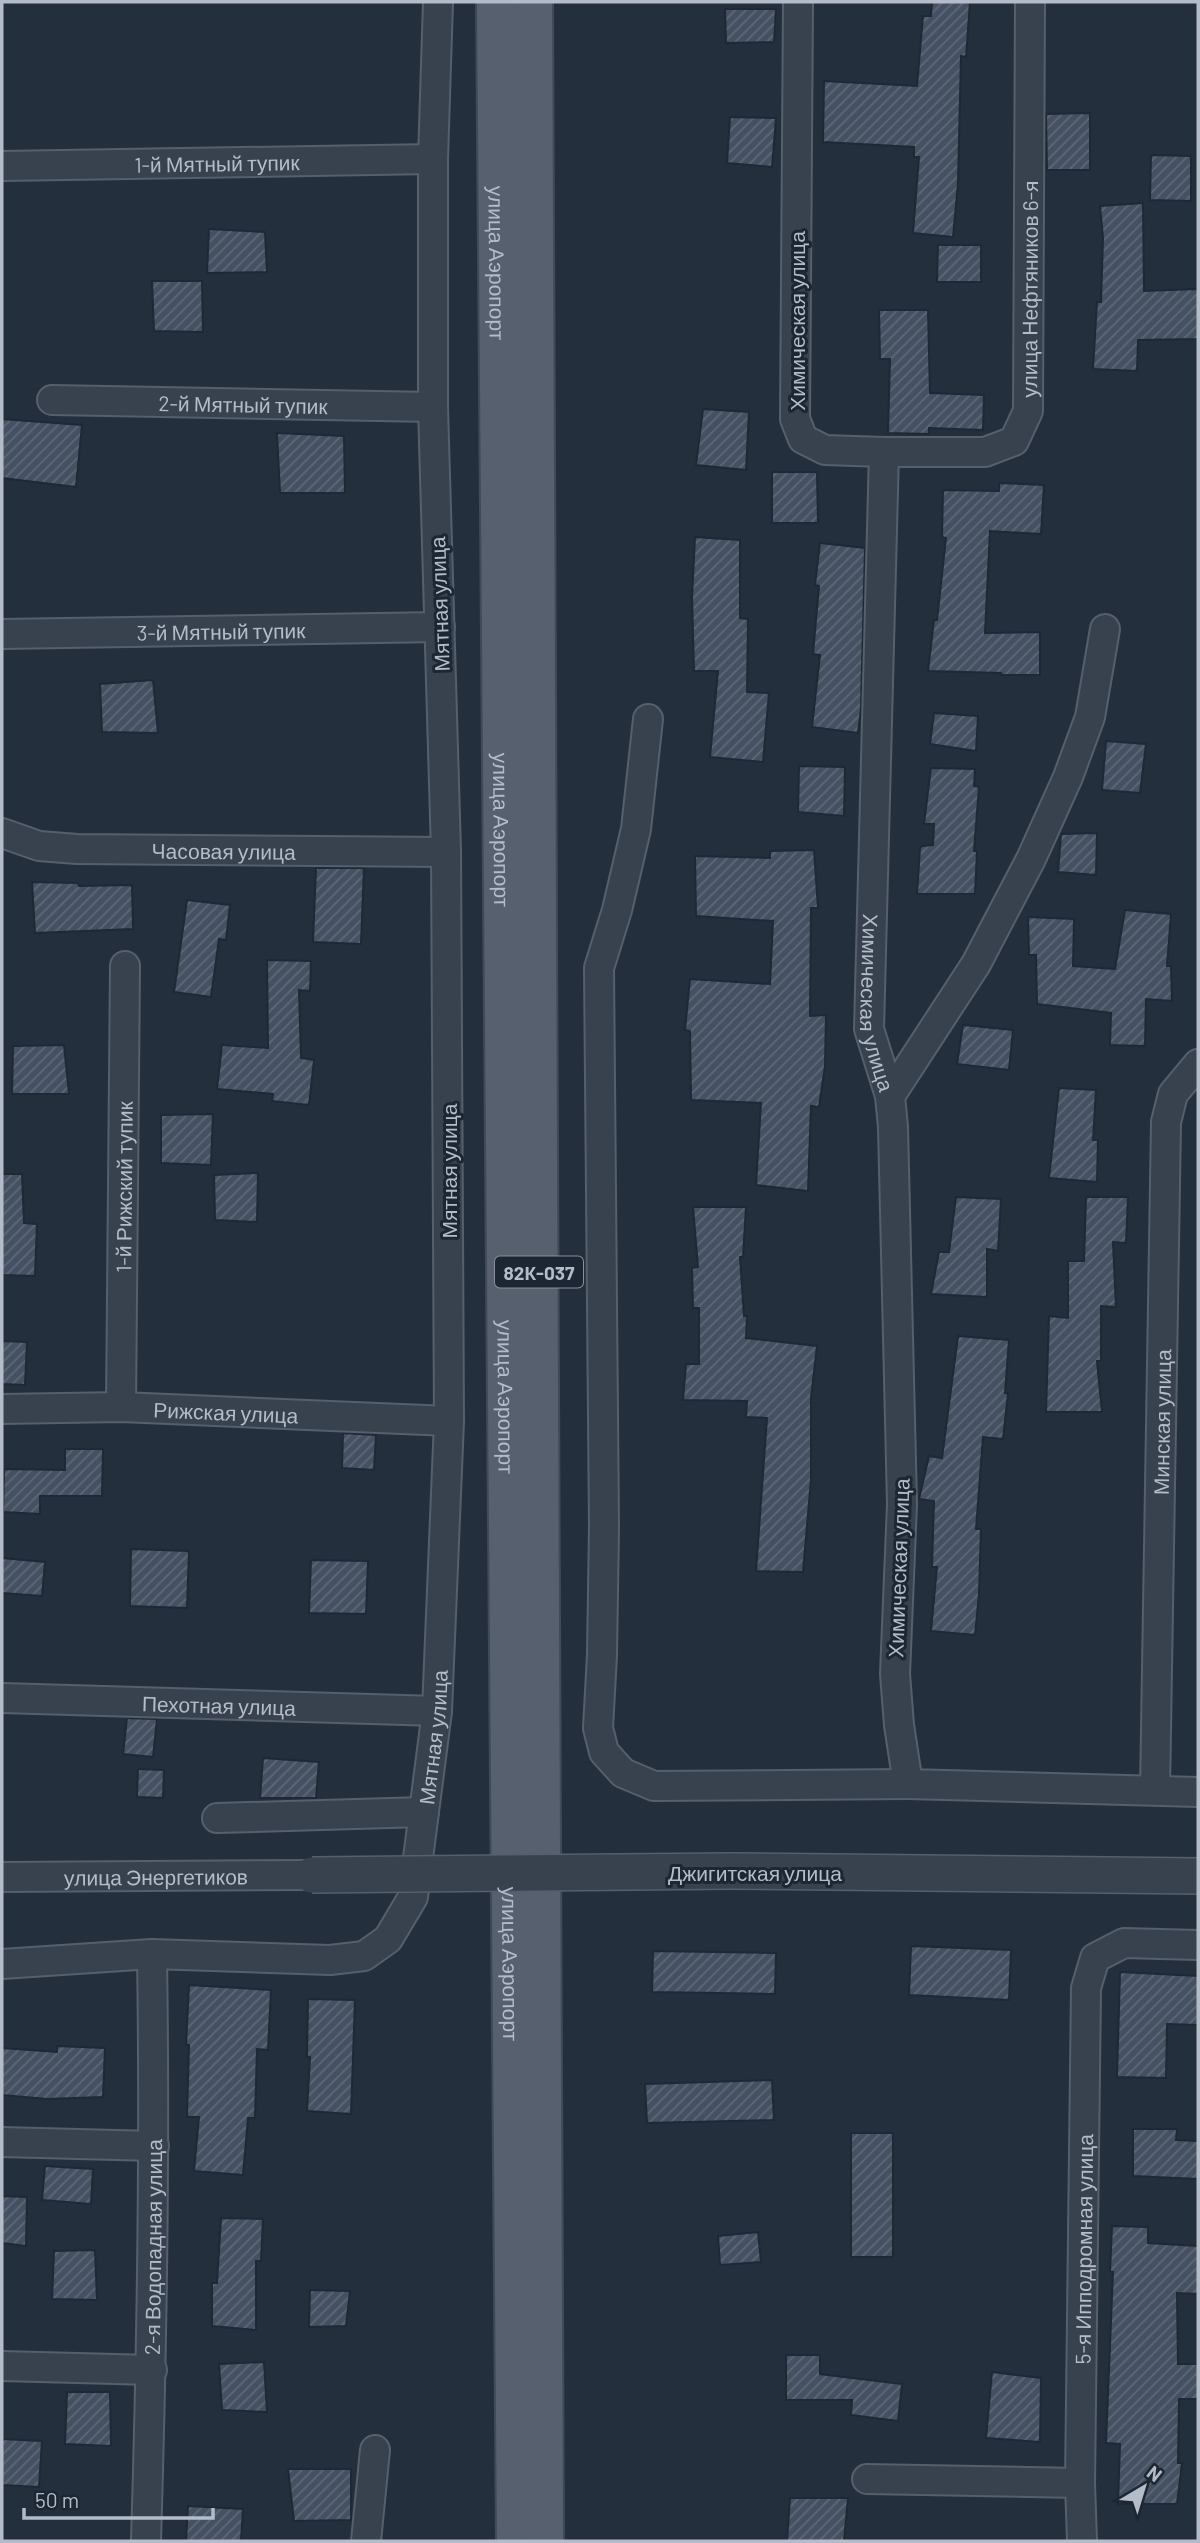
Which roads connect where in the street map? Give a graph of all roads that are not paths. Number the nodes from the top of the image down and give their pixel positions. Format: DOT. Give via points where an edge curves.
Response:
graph roads {
  1 [pos="438,2"];
  2 [pos="496,2"];
  3 [pos="533,2"];
  4 [pos="798,2"];
  5 [pos="1030,2"];
  6 [pos="433,159"];
  7 [pos="2,166"];
  8 [pos="52,400"];
  9 [pos="433,407"];
  10 [pos="884,452"];
  11 [pos="440,627"];
  12 [pos="1105,629"];
  13 [pos="2,634"];
  14 [pos="648,719"];
  15 [pos="2,833"];
  16 [pos="446,852"];
  17 [pos="125,966"];
  18 [pos="1198,1064"];
  19 [pos="890,1096"];
  20 [pos="121,1407"];
  21 [pos="2,1409"];
  22 [pos="449,1420"];
  23 [pos="2,1698"];
  24 [pos="437,1711"];
  25 [pos="908,1784"];
  26 [pos="1155,1790"];
  27 [pos="1198,1792"];
  28 [pos="424,1812"];
  29 [pos="217,1818"];
  30 [pos="312,1875"];
  31 [pos="1198,1876"];
  32 [pos="2,1877"];
  33 [pos="1198,1945"];
  34 [pos="152,1954"];
  35 [pos="2,1964"];
  36 [pos="2,2142"];
  37 [pos="155,2146"];
  38 [pos="2,2366"];
  39 [pos="152,2370"];
  40 [pos="375,2450"];
  41 [pos="867,2479"];
  42 [pos="1080,2483"];
  43 [pos="146,2541"];
  44 [pos="366,2541"];
  45 [pos="516,2541"];
  46 [pos="544,2541"];
  47 [pos="1082,2541"];
  1 -- 6 [label="street, Мятная улица"];
  2 -- 45 [label="main road, улица Аэропорт"];
  3 -- 46 [label="main road, улица Аэропорт / 82К-037"];
  4 -- 10 [label="street, Химическая улица" via="795,419 803,439 825,450"];
  5 -- 10 [label="street, улица Нефтяников 6-я" via="1028,411 1014,441 985,452"];
  6 -- 7 [label="street, 1-й Мятный тупик"];
  6 -- 9 [label="street, Мятная улица"];
  8 -- 9 [label="street, 2-й Мятный тупик"];
  9 -- 11 [label="street, Мятная улица"];
  10 -- 19 [label="street, Химическая улица" via="869,1029"];
  11 -- 13 [label="street, 3-й Мятный тупик"];
  11 -- 16 [label="street, Мятная улица"];
  12 -- 19 [label="street" via="1090,717 1031,859 976,964"];
  14 -- 25 [label="street" via="636,829 599,968 604,1527 597,1728 604,1752 623,1773 654,1786"];
  15 -- 16 [label="street, Часовая улица" via="40,846 77,849"];
  16 -- 22 [label="street, Мятная улица"];
  17 -- 20 [label="street, 1-й Рижский тупик"];
  18 -- 26 [label="street, Минская улица" via="1173,1094 1166,1122"];
  19 -- 25 [label="street, Химическая улица" via="902,1504 895,1674"];
  20 -- 21 [label="street, Рижская улица"];
  20 -- 22 [label="street, Рижская улица"];
  22 -- 24 [label="street, Мятная улица"];
  23 -- 24 [label="street, Пехотная улица"];
  24 -- 28 [label="street, Мятная улица"];
  25 -- 26 [label="street"];
  26 -- 27 [label="street"];
  28 -- 29 [label="street"];
  28 -- 34 [label="street, Мятная улица" via="413,1897 388,1940 364,1956 330,1960"];
  30 -- 31 [label="street, Джигитская улица, bridge" via="730,1871"];
  30 -- 32 [label="street, улица Энергетиков"];
  33 -- 42 [label="street, 5-я Ипподромная улица" via="1125,1943 1095,1958 1086,1988"];
  34 -- 35 [label="street, Мятная улица"];
  34 -- 37 [label="street, 2-я Водопадная улица"];
  36 -- 37 [label="street"];
  37 -- 39 [label="street, 2-я Водопадная улица"];
  38 -- 39 [label="street"];
  39 -- 43 [label="street, 2-я Водопадная улица"];
  40 -- 44 [label="street"];
  41 -- 42 [label="street"];
  42 -- 47 [label="street, 5-я Ипподромная улица"];
}
